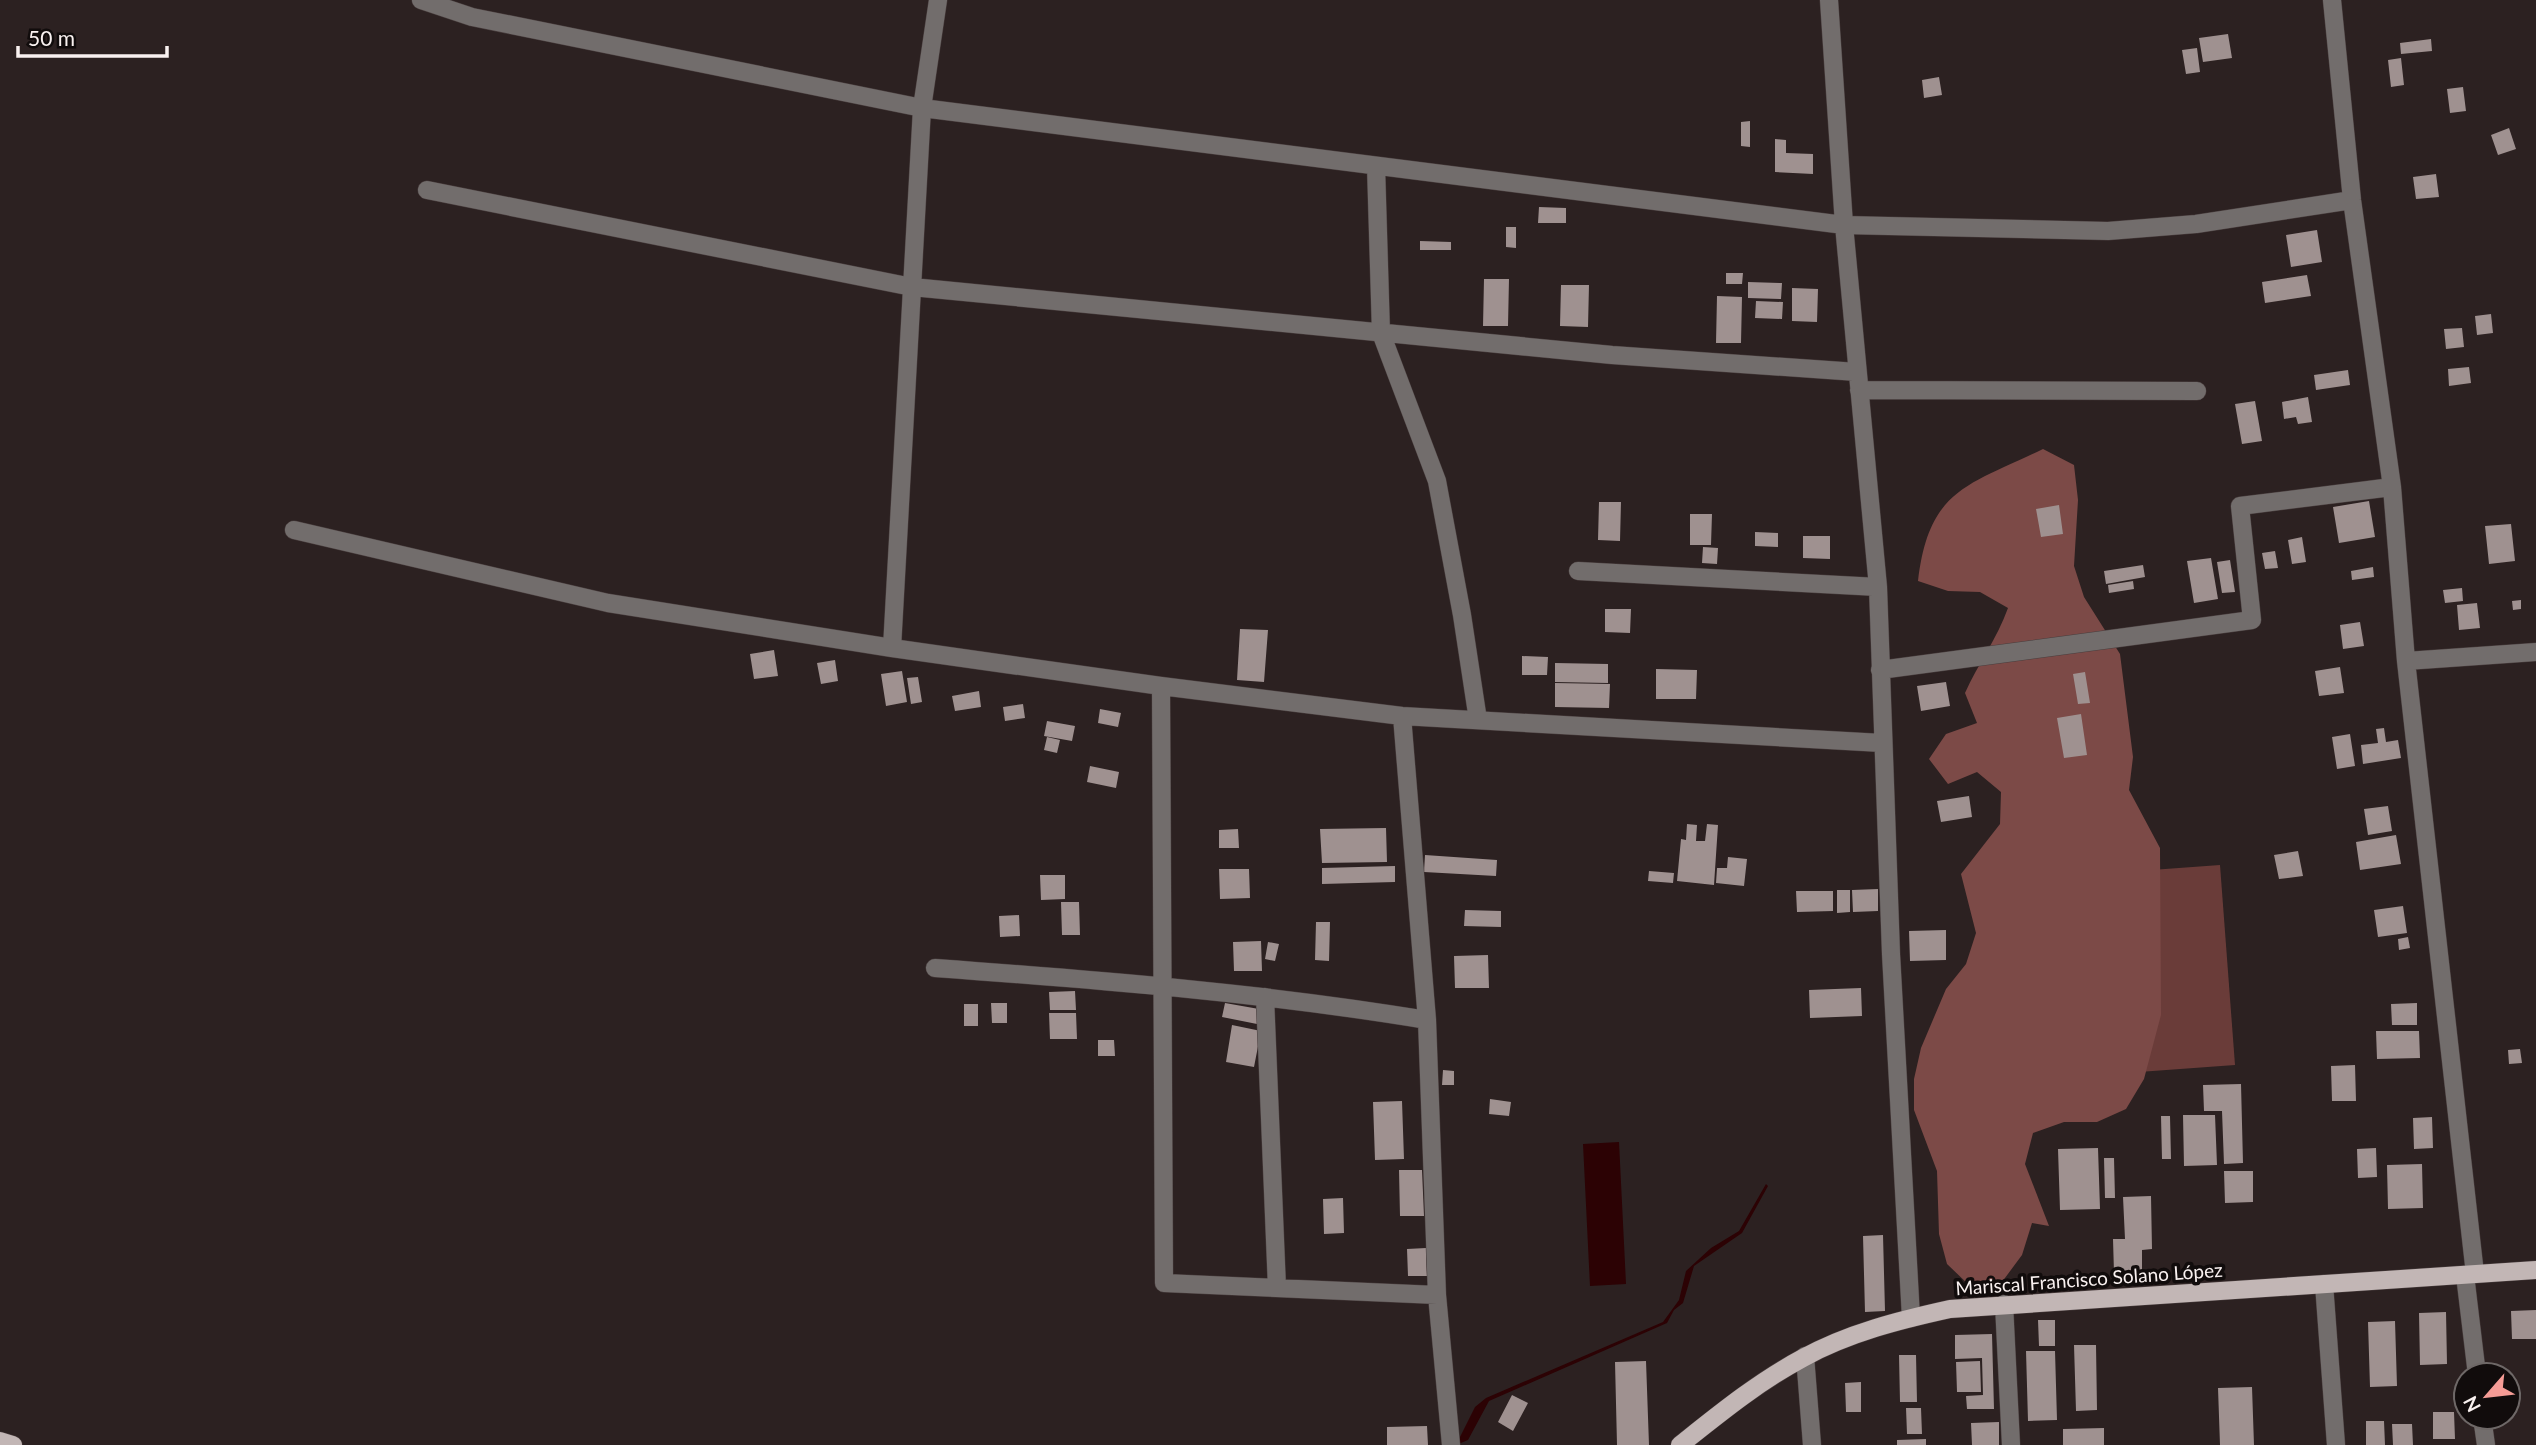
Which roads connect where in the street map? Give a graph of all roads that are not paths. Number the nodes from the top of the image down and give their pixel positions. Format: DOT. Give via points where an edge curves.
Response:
graph roads {
  1 [pos="421,0"];
  2 [pos="938,0"];
  3 [pos="1829,0"];
  4 [pos="2332,0"];
  5 [pos="922,108"];
  6 [pos="1376,166"];
  7 [pos="427,190"];
  8 [pos="2352,200"];
  9 [pos="1844,225"];
  10 [pos="912,287"];
  11 [pos="1381,333"];
  12 [pos="1857,372"];
  13 [pos="1858,390"];
  14 [pos="2197,391"];
  15 [pos="2392,487"];
  16 [pos="294,530"];
  17 [pos="1578,572"];
  18 [pos="1878,587"];
  19 [pos="891,648"];
  20 [pos="2536,652"];
  21 [pos="2406,661"];
  22 [pos="1880,670"];
  23 [pos="1161,686"];
  24 [pos="1402,716"];
  25 [pos="1478,720"];
  26 [pos="1882,743"];
  27 [pos="935,968"];
  28 [pos="1162,985"];
  29 [pos="1265,997"];
  30 [pos="1427,1020"];
  31 [pos="2536,1270"];
  32 [pos="2470,1274"];
  33 [pos="2324,1284"];
  34 [pos="1277,1288"];
  35 [pos="1437,1295"];
  36 [pos="2004,1304"];
  37 [pos="1911,1318"];
  38 [pos="1805,1356"];
  39 [pos="2476,1361"];
  40 [pos="0,1441"];
  41 [pos="13,1445"];
  42 [pos="1451,1445"];
  43 [pos="1680,1445"];
  44 [pos="1812,1445"];
  45 [pos="2011,1445"];
  46 [pos="2336,1445"];
  1 -- 5 [label="street" via="472,17"];
  2 -- 5 [label="street"];
  3 -- 9 [label="street"];
  4 -- 8 [label="street"];
  5 -- 6 [label="street"];
  5 -- 10 [label="street"];
  6 -- 9 [label="street"];
  6 -- 11 [label="street"];
  7 -- 10 [label="street"];
  8 -- 9 [label="street" via="2196,224 2108,231"];
  8 -- 15 [label="street"];
  9 -- 12 [label="street"];
  10 -- 11 [label="street"];
  10 -- 19 [label="street"];
  11 -- 12 [label="street"];
  11 -- 25 [label="street" via="1437,481"];
  12 -- 13 [label="street"];
  13 -- 14 [label="street"];
  13 -- 18 [label="street"];
  15 -- 21 [label="street"];
  15 -- 22 [label="street" via="2240,506 2252,620"];
  16 -- 19 [label="street" via="608,603"];
  17 -- 18 [label="street"];
  18 -- 22 [label="street"];
  19 -- 23 [label="street"];
  20 -- 21 [label="street"];
  21 -- 32 [label="street"];
  22 -- 26 [label="street"];
  23 -- 24 [label="street"];
  23 -- 28 [label="street"];
  24 -- 25 [label="street"];
  24 -- 30 [label="street"];
  25 -- 26 [label="street"];
  26 -- 37 [label="street"];
  27 -- 28 [label="street"];
  28 -- 29 [label="street"];
  28 -- 34 [label="street" via="1164,1283"];
  29 -- 30 [label="street"];
  29 -- 34 [label="street"];
  30 -- 35 [label="street"];
  31 -- 32 [label="main road, Mariscal Francisco Solano López"];
  32 -- 33 [label="main road, Mariscal Francisco Solano López"];
  32 -- 39 [label="street"];
  33 -- 36 [label="main road, Mariscal Francisco Solano López"];
  33 -- 46 [label="street"];
  34 -- 35 [label="street"];
  35 -- 42 [label="street"];
  36 -- 37 [label="main road, Mariscal Francisco Solano López"];
  36 -- 45 [label="street"];
  37 -- 38 [label="main road, Mariscal Francisco Solano López"];
  38 -- 43 [label="main road, Mariscal Francisco Solano López"];
  38 -- 44 [label="street"];
  40 -- 41 [label="main road"];
}
